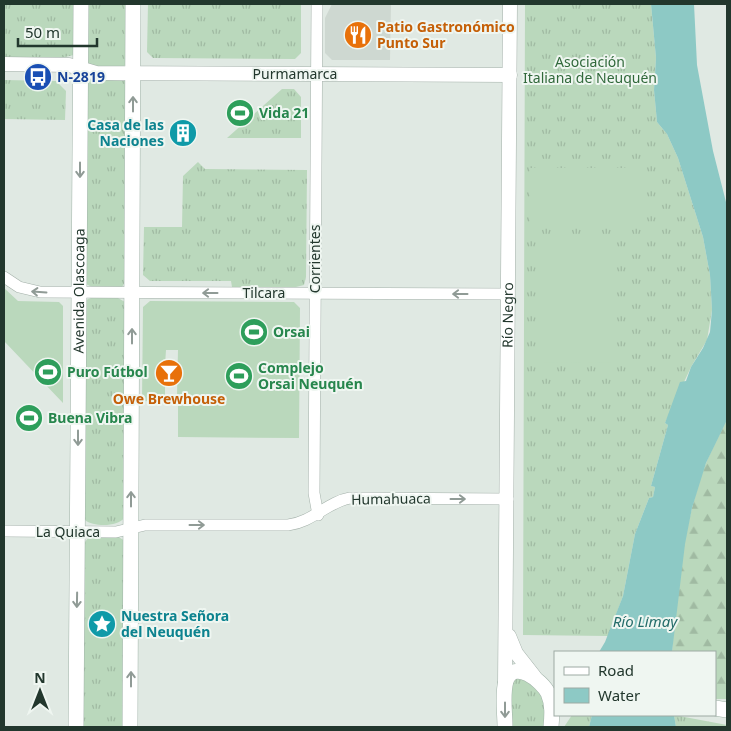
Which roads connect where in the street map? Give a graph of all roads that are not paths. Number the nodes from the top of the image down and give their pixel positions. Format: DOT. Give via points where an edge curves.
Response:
graph roads {
  1 [pos="81,4"];
  2 [pos="133,4"];
  3 [pos="317,4"];
  4 [pos="510,4"];
  5 [pos="4,64"];
  6 [pos="80,69"];
  7 [pos="133,73"];
  8 [pos="316,74"];
  9 [pos="510,75"];
  10 [pos="4,276"];
  11 [pos="79,293"];
  12 [pos="132,293"];
  13 [pos="315,293"];
  14 [pos="509,294"];
  15 [pos="508,499"];
  16 [pos="318,515"];
  17 [pos="131,528"];
  18 [pos="4,531"];
  19 [pos="78,532"];
  20 [pos="507,626"];
  21 [pos="536,678"];
  22 [pos="505,686"];
  23 [pos="554,688"];
  24 [pos="557,716"];
  25 [pos="76,727"];
  26 [pos="130,727"];
  27 [pos="505,727"];
  28 [pos="551,727"];
  1 -- 6 [label="main road, Avenida Olascoaga"];
  2 -- 7 [label="main road"];
  3 -- 8 [label="street, Corrientes"];
  4 -- 9 [label="street, Río Negro"];
  5 -- 6 [label="street, Purmamarca" via="63,64"];
  6 -- 7 [label="street, Purmamarca" via="96,73"];
  6 -- 11 [label="main road, Avenida Olascoaga, one-way"];
  7 -- 8 [label="street, Purmamarca"];
  12 -- 7 [label="main road, one-way"];
  8 -- 9 [label="street, Purmamarca"];
  8 -- 13 [label="street, Corrientes"];
  9 -- 14 [label="street, Río Negro"];
  11 -- 10 [label="street, Tilcara, one-way" via="29,291 19,288"];
  11 -- 12 [label="street, Tilcara"];
  11 -- 19 [label="main road, Avenida Olascoaga, one-way"];
  13 -- 12 [label="street, Tilcara, one-way"];
  17 -- 12 [label="main road, one-way"];
  14 -- 13 [label="street, Tilcara, one-way"];
  13 -- 16 [label="street, Corrientes" via="314,493"];
  14 -- 15 [label="street, Río Negro"];
  16 -- 15 [label="street, Humahuaca, one-way" via="338,501 350,498"];
  15 -- 20 [label="street, Río Negro"];
  17 -- 16 [label="street, Humahuaca, one-way" via="145,525 288,525"];
  17 -- 19 [label="street, La Quiaca" via="118,532"];
  26 -- 17 [label="main road, one-way"];
  18 -- 19 [label="street, La Quiaca"];
  19 -- 25 [label="main road, Avenida Olascoaga, one-way"];
  20 -- 21 [label="street, Río Negro" via="516,653"];
  20 -- 22 [label="street, Río Negro"];
  21 -- 22 [label="main road" via="523,672 512,674"];
  21 -- 23 [label="main road"];
  21 -- 28 [label="main road, Río Negro" via="548,693"];
  22 -- 27 [label="main road, Río Negro, one-way"];
  24 -- 28 [label="main road"];
}
